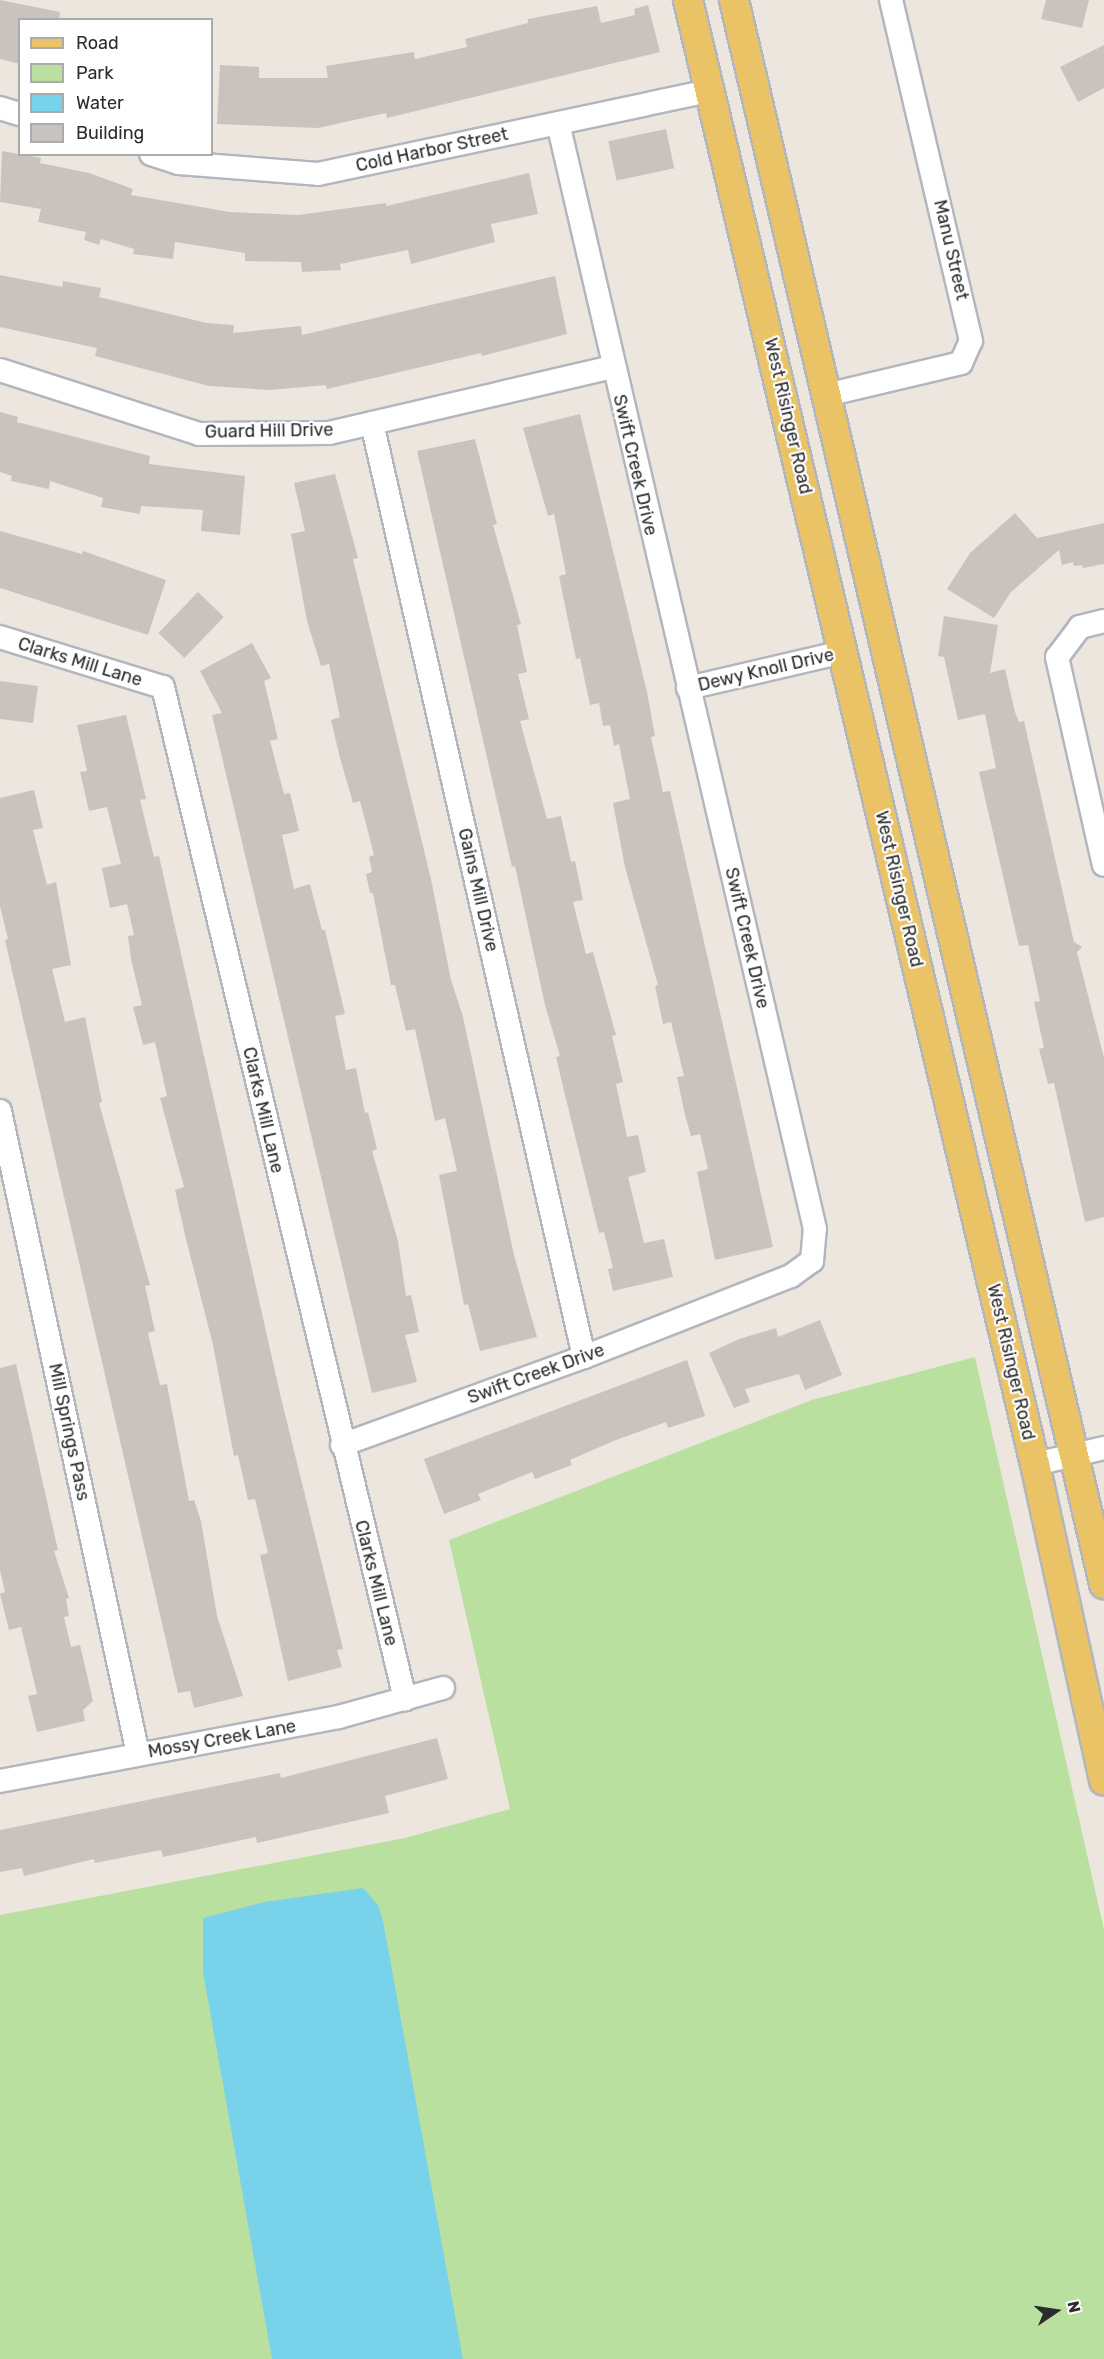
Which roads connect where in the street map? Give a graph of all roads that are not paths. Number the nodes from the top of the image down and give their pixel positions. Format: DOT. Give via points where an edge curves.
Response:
graph roads {
  1 [pos="688,0"];
  2 [pos="734,0"];
  3 [pos="891,0"];
  4 [pos="711,90"];
  5 [pos="0,108"];
  6 [pos="18,113"];
  7 [pos="558,123"];
  8 [pos="157,156"];
  9 [pos="612,367"];
  10 [pos="0,370"];
  11 [pos="826,395"];
  12 [pos="372,423"];
  13 [pos="1104,621"];
  14 [pos="0,637"];
  15 [pos="843,652"];
  16 [pos="688,688"];
  17 [pos="1104,865"];
  18 [pos="0,1111"];
  19 [pos="584,1357"];
  20 [pos="342,1445"];
  21 [pos="1104,1448"];
  22 [pos="1075,1455"];
  23 [pos="1035,1464"];
  24 [pos="1104,1584"];
  25 [pos="442,1688"];
  26 [pos="405,1699"];
  27 [pos="1088,1702"];
  28 [pos="1104,1735"];
  29 [pos="138,1754"];
  30 [pos="0,1780"];
  31 [pos="1104,1781"];
  1 -- 4 [label="main road, West Risinger Road"];
  2 -- 11 [label="main road"];
  3 -- 11 [label="street, Manu Street" via="971,341 961,363"];
  4 -- 7 [label="street, Cold Harbor Street"];
  4 -- 15 [label="main road, West Risinger Road"];
  5 -- 6 [label="street"];
  7 -- 8 [label="street, Cold Harbor Street" via="318,174 179,163"];
  7 -- 9 [label="street, Swift Creek Drive"];
  9 -- 12 [label="street, Guard Hill Drive"];
  9 -- 16 [label="street, Swift Creek Drive"];
  10 -- 12 [label="street, Guard Hill Drive" via="199,434 329,433"];
  11 -- 22 [label="main road"];
  12 -- 19 [label="street, Gains Mill Drive"];
  13 -- 17 [label="street" via="1080,627 1057,657"];
  14 -- 20 [label="street, Clarks Mill Lane" via="164,687"];
  15 -- 16 [label="street, Dewy Knoll Drive"];
  15 -- 23 [label="main road, West Risinger Road"];
  16 -- 19 [label="street, Swift Creek Drive" via="815,1229 812,1261 791,1276"];
  18 -- 29 [label="street, Mill Springs Pass"];
  19 -- 20 [label="street, Swift Creek Drive"];
  20 -- 26 [label="street, Clarks Mill Lane"];
  21 -- 22 [label="street"];
  22 -- 23 [label="street"];
  22 -- 24 [label="main road"];
  23 -- 27 [label="main road, West Risinger Road"];
  25 -- 26 [label="street, Mossy Creek Lane"];
  26 -- 29 [label="street, Mossy Creek Lane" via="339,1718"];
  27 -- 28 [label="main road"];
  27 -- 31 [label="main road, West Risinger Road"];
  29 -- 30 [label="street, Mossy Creek Lane"];
}
